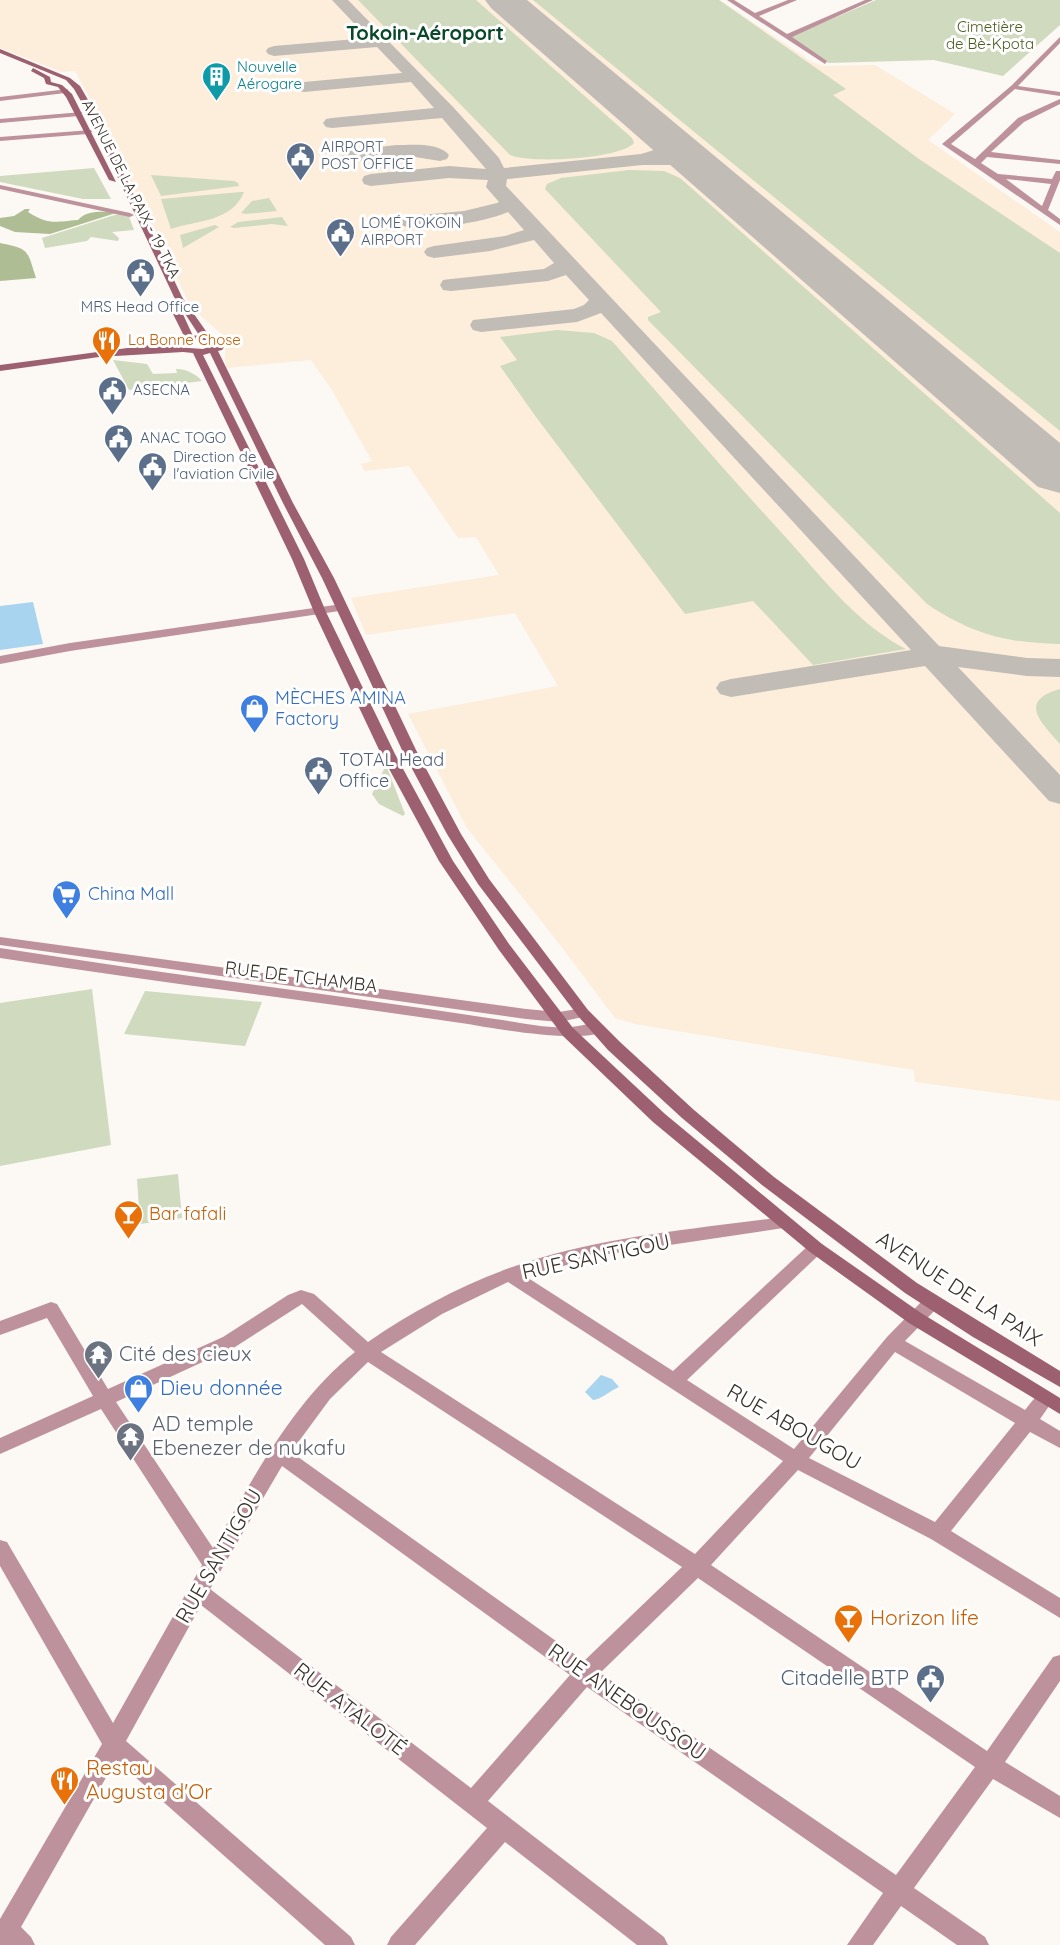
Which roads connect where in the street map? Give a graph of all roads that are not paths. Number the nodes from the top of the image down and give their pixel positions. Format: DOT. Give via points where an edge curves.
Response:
graph roads {
  1 [pos="730,0"];
  2 [pos="794,0"];
  3 [pos="869,0"];
  4 [pos="754,15"];
  5 [pos="787,37"];
  6 [pos="1060,39"];
  7 [pos="0,51"];
  8 [pos="0,56"];
  9 [pos="825,62"];
  10 [pos="1013,87"];
  11 [pos="65,91"];
  12 [pos="1060,94"];
  13 [pos="0,99"];
  14 [pos="1060,101"];
  15 [pos="79,114"];
  16 [pos="0,121"];
  17 [pos="88,132"];
  18 [pos="0,139"];
  19 [pos="985,154"];
  20 [pos="1060,162"];
  21 [pos="976,163"];
  22 [pos="1060,170"];
  23 [pos="996,176"];
  24 [pos="1055,182"];
  25 [pos="0,187"];
  26 [pos="112,202"];
  27 [pos="87,204"];
  28 [pos="1043,212"];
  29 [pos="130,215"];
  30 [pos="1060,223"];
  31 [pos="205,337"];
  32 [pos="185,344"];
  33 [pos="213,350"];
  34 [pos="197,352"];
  35 [pos="0,368"];
  36 [pos="342,608"];
  37 [pos="320,612"];
  38 [pos="0,660"];
  39 [pos="0,941"];
  40 [pos="0,953"];
  41 [pos="583,1013"];
  42 [pos="559,1017"];
  43 [pos="598,1029"];
  44 [pos="568,1032"];
  45 [pos="784,1223"];
  46 [pos="816,1248"];
  47 [pos="510,1275"];
  48 [pos="932,1302"];
  49 [pos="915,1318"];
  50 [pos="0,1328"];
  51 [pos="893,1342"];
  52 [pos="367,1352"];
  53 [pos="1060,1380"];
  54 [pos="673,1382"];
  55 [pos="104,1399"];
  56 [pos="1053,1403"];
  57 [pos="1027,1422"];
  58 [pos="1060,1440"];
  59 [pos="0,1446"];
  60 [pos="280,1454"];
  61 [pos="796,1460"];
  62 [pos="938,1533"];
  63 [pos="0,1548"];
  64 [pos="213,1565"];
  65 [pos="697,1566"];
  66 [pos="198,1591"];
  67 [pos="1060,1609"];
  68 [pos="1060,1664"];
  69 [pos="585,1674"];
  70 [pos="113,1743"];
  71 [pos="990,1765"];
  72 [pos="472,1803"];
  73 [pos="1060,1808"];
  74 [pos="503,1827"];
  75 [pos="900,1890"];
  76 [pos="10,1939"];
  77 [pos="343,1945"];
  78 [pos="399,1945"];
  79 [pos="656,1945"];
  80 [pos="859,1945"];
  81 [pos="977,1945"];
  1 -- 4 [label="street"];
  2 -- 4 [label="street"];
  3 -- 5 [label="street"];
  4 -- 5 [label="street"];
  5 -- 9 [label="street"];
  6 -- 10 [label="street"];
  7 -- 31 [label="main road, AVENUE DE LA PAIX - 19 TKA" via="62,76 77,88 178,297"];
  8 -- 11 [label="main road, AVENUE DE LA PAIX - 19 TKA" via="45,76 48,83"];
  10 -- 12 [label="street"];
  10 -- 21 [label="street" via="946,144"];
  11 -- 13 [label="street"];
  11 -- 15 [label="main road, AVENUE DE LA PAIX - 19 TKA"];
  14 -- 19 [label="street" via="1021,120"];
  15 -- 16 [label="street"];
  15 -- 17 [label="main road, AVENUE DE LA PAIX - 19 TKA"];
  17 -- 18 [label="street"];
  17 -- 29 [label="main road, AVENUE DE LA PAIX - 19 TKA"];
  19 -- 20 [label="street"];
  19 -- 21 [label="street"];
  21 -- 23 [label="street"];
  22 -- 24 [label="street"];
  23 -- 24 [label="street"];
  23 -- 28 [label="street"];
  24 -- 28 [label="street"];
  25 -- 27 [label="street"];
  26 -- 27 [label="street"];
  27 -- 29 [label="street"];
  28 -- 30 [label="street"];
  29 -- 32 [label="main road, AVENUE DE LA PAIX - 19 TKA"];
  31 -- 32 [label="main road"];
  31 -- 33 [label="main road, AVENUE DE LA PAIX - 19 TKA" via="222,343"];
  32 -- 34 [label="main road"];
  32 -- 35 [label="main road"];
  33 -- 34 [label="main road"];
  33 -- 36 [label="main road, AVENUE DE LA PAIX"];
  34 -- 37 [label="main road"];
  36 -- 37 [label="street"];
  36 -- 41 [label="main road, AVENUE DE LA PAIX" via="409,750 467,857"];
  37 -- 38 [label="street"];
  37 -- 42 [label="main road" via="388,754 446,861 504,947"];
  39 -- 42 [label="street, RUE DE TCHAMBA"];
  40 -- 44 [label="street, RUE DE TCHAMBA"];
  41 -- 42 [label="street, RUE DE TCHAMBA"];
  41 -- 43 [label="main road, AVENUE DE LA PAIX"];
  42 -- 44 [label="main road"];
  43 -- 44 [label="street, RUE DE TCHAMBA"];
  43 -- 48 [label="main road, AVENUE DE LA PAIX" via="724,1145 834,1232"];
  44 -- 45 [label="main road" via="633,1096"];
  45 -- 46 [label="main road"];
  45 -- 47 [label="street, RUE SANTIGOU" via="610,1249"];
  46 -- 49 [label="main road"];
  46 -- 54 [label="street"];
  47 -- 52 [label="street, RUE SANTIGOU" via="446,1305"];
  47 -- 54 [label="street, RUE ABOUGOU"];
  48 -- 49 [label="street"];
  48 -- 53 [label="main road, AVENUE DE LA PAIX"];
  49 -- 51 [label="street"];
  49 -- 56 [label="main road"];
  50 -- 55 [label="street" via="51,1309"];
  51 -- 57 [label="street"];
  51 -- 61 [label="street"];
  52 -- 55 [label="street" via="301,1297 212,1351"];
  52 -- 60 [label="street, RUE SANTIGOU" via="300,1421"];
  52 -- 65 [label="street"];
  54 -- 61 [label="street, RUE ABOUGOU"];
  55 -- 59 [label="street"];
  55 -- 64 [label="street"];
  56 -- 57 [label="street"];
  57 -- 58 [label="street"];
  57 -- 62 [label="street"];
  60 -- 64 [label="street, RUE SANTIGOU"];
  60 -- 69 [label="street, RUE ANEBOUSSOU"];
  61 -- 62 [label="street, RUE ABOUGOU"];
  61 -- 65 [label="street"];
  62 -- 67 [label="street, RUE ABOUGOU"];
  63 -- 70 [label="street"];
  64 -- 66 [label="street, RUE SANTIGOU"];
  65 -- 69 [label="street"];
  65 -- 71 [label="street"];
  66 -- 70 [label="street, RUE SANTIGOU"];
  66 -- 72 [label="street, RUE ATALOTÉ"];
  68 -- 71 [label="street"];
  69 -- 72 [label="street"];
  69 -- 75 [label="street, RUE ANEBOUSSOU"];
  70 -- 76 [label="street, RUE SANTIGOU"];
  70 -- 77 [label="street"];
  71 -- 73 [label="street"];
  71 -- 75 [label="street"];
  72 -- 74 [label="street, RUE ATALOTÉ"];
  74 -- 78 [label="street"];
  74 -- 79 [label="street, RUE ATALOTÉ"];
  75 -- 80 [label="street"];
  75 -- 81 [label="street, RUE ANEBOUSSOU"];
}
